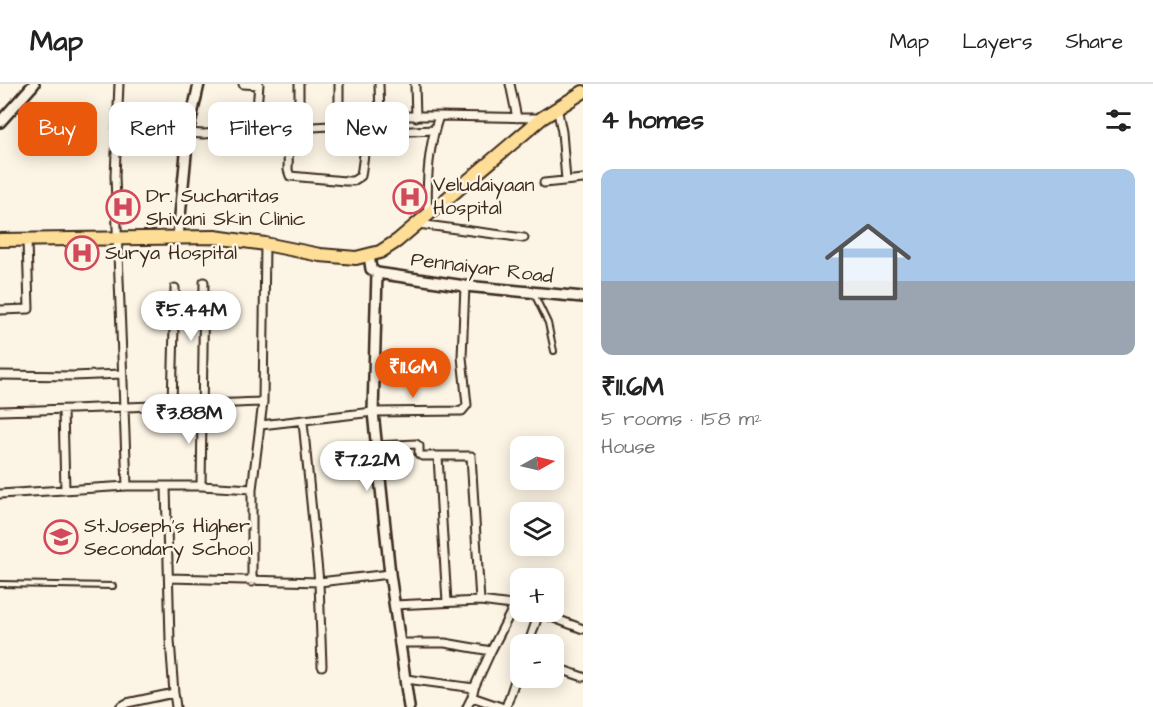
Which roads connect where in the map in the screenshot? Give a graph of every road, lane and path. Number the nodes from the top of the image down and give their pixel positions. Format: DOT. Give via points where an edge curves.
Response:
graph roads {
  1 [pos="34,84"];
  2 [pos="119,84"];
  3 [pos="199,84"];
  4 [pos="243,84"];
  5 [pos="299,84"];
  6 [pos="339,84"];
  7 [pos="379,84"];
  8 [pos="416,84"];
  9 [pos="510,84"];
  10 [pos="259,85"];
  11 [pos="583,92"];
  12 [pos="195,102"];
  13 [pos="258,102"];
  14 [pos="299,102"];
  15 [pos="339,102"];
  16 [pos="557,107"];
  17 [pos="439,116"];
  18 [pos="416,117"];
  19 [pos="517,118"];
  20 [pos="542,118"];
  21 [pos="0,122"];
  22 [pos="434,130"];
  23 [pos="409,131"];
  24 [pos="186,156"];
  25 [pos="288,156"];
  26 [pos="364,156"];
  27 [pos="583,179"];
  28 [pos="566,180"];
  29 [pos="544,183"];
  30 [pos="423,220"];
  31 [pos="178,237"];
  32 [pos="524,238"];
  33 [pos="116,239"];
  34 [pos="0,240"];
  35 [pos="27,240"];
  36 [pos="265,244"];
  37 [pos="369,255"];
  38 [pos="356,258"];
  39 [pos="374,271"];
  40 [pos="204,282"];
  41 [pos="465,286"];
  42 [pos="175,288"];
  43 [pos="534,294"];
  44 [pos="583,295"];
  45 [pos="0,310"];
  46 [pos="554,351"];
  47 [pos="122,374"];
  48 [pos="0,375"];
  49 [pos="263,402"];
  50 [pos="172,404"];
  51 [pos="201,404"];
  52 [pos="125,408"];
  53 [pos="63,410"];
  54 [pos="0,411"];
  55 [pos="373,412"];
  56 [pos="303,422"];
  57 [pos="261,425"];
  58 [pos="376,446"];
  59 [pos="438,457"];
  60 [pos="127,486"];
  61 [pos="166,486"];
  62 [pos="201,486"];
  63 [pos="252,489"];
  64 [pos="65,490"];
  65 [pos="0,494"];
  66 [pos="390,574"];
  67 [pos="169,578"];
  68 [pos="252,582"];
  69 [pos="318,582"];
  70 [pos="0,585"];
  71 [pos="113,586"];
  72 [pos="480,601"];
  73 [pos="447,602"];
  74 [pos="510,604"];
  75 [pos="394,605"];
  76 [pos="510,619"];
  77 [pos="564,622"];
  78 [pos="583,629"];
  79 [pos="399,643"];
  80 [pos="491,651"];
  81 [pos="322,666"];
  82 [pos="564,670"];
  83 [pos="583,677"];
  84 [pos="406,679"];
  85 [pos="474,688"];
  86 [pos="512,688"];
  87 [pos="174,693"];
  88 [pos="472,697"];
  89 [pos="145,703"];
  90 [pos="120,707"];
  91 [pos="176,707"];
  92 [pos="409,707"];
  93 [pos="467,707"];
  94 [pos="501,707"];
  95 [pos="506,707"];
  1 -- 21 [label="street"];
  2 -- 33 [label="street"];
  3 -- 12 [label="street"];
  4 -- 10 [label="street"];
  5 -- 14 [label="street"];
  6 -- 15 [label="street"];
  7 -- 18 [label="street" via="380,116"];
  8 -- 18 [label="street"];
  9 -- 19 [label="street"];
  10 -- 13 [label="street"];
  11 -- 16 [label="highway"];
  16 -- 20 [label="highway"];
  16 -- 28 [label="street"];
  17 -- 18 [label="street"];
  17 -- 19 [label="street"];
  17 -- 22 [label="street"];
  19 -- 20 [label="street"];
  20 -- 30 [label="highway"];
  22 -- 23 [label="street"];
  22 -- 30 [label="street"];
  24 -- 31 [label="street"];
  25 -- 26 [label="street" via="290,176 353,181 361,176"];
  27 -- 28 [label="street"];
  28 -- 29 [label="street"];
  30 -- 32 [label="street"];
  30 -- 37 [label="highway" via="397,241"];
  31 -- 33 [label="highway"];
  31 -- 36 [label="highway"];
  33 -- 35 [label="highway"];
  33 -- 47 [label="street"];
  34 -- 35 [label="highway"];
  35 -- 45 [label="street" via="29,309"];
  36 -- 38 [label="highway"];
  36 -- 49 [label="street"];
  37 -- 38 [label="highway"];
  37 -- 39 [label="street"];
  38 -- 39 [label="street"];
  39 -- 41 [label="street, Pennaiyar Road"];
  39 -- 55 [label="street"];
  40 -- 51 [label="street"];
  41 -- 43 [label="street, Pennaiyar Road"];
  41 -- 55 [label="street" via="465,409"];
  42 -- 50 [label="street"];
  43 -- 44 [label="street, Pennaiyar Road"];
  43 -- 46 [label="lane" via="548,323"];
  47 -- 48 [label="street"];
  47 -- 52 [label="street"];
  49 -- 51 [label="street"];
  49 -- 57 [label="street"];
  50 -- 51 [label="street"];
  50 -- 52 [label="street"];
  51 -- 62 [label="street"];
  52 -- 53 [label="street"];
  52 -- 60 [label="street"];
  53 -- 54 [label="street"];
  53 -- 64 [label="street"];
  55 -- 56 [label="street"];
  55 -- 58 [label="street"];
  56 -- 57 [label="street"];
  56 -- 69 [label="street"];
  57 -- 63 [label="street"];
  58 -- 59 [label="street" via="416,444 422,456"];
  58 -- 66 [label="street"];
  59 -- 72 [label="street" via="471,456"];
  59 -- 73 [label="street"];
  60 -- 61 [label="street"];
  60 -- 64 [label="street"];
  61 -- 62 [label="street"];
  61 -- 67 [label="street"];
  62 -- 63 [label="street"];
  63 -- 68 [label="street"];
  64 -- 65 [label="street"];
  66 -- 69 [label="street"];
  66 -- 75 [label="street"];
  67 -- 68 [label="street"];
  67 -- 87 [label="street"];
  68 -- 69 [label="street"];
  69 -- 81 [label="street"];
  70 -- 71 [label="lane"];
  72 -- 73 [label="street"];
  72 -- 74 [label="street"];
  73 -- 75 [label="street"];
  75 -- 79 [label="street"];
  76 -- 80 [label="street"];
  77 -- 78 [label="street"];
  79 -- 80 [label="street" via="445,643"];
  79 -- 84 [label="street"];
  80 -- 85 [label="street"];
  82 -- 83 [label="street"];
  84 -- 85 [label="street"];
  84 -- 92 [label="street"];
  85 -- 88 [label="street"];
  86 -- 95 [label="street"];
  87 -- 89 [label="street"];
  87 -- 91 [label="street"];
  88 -- 93 [label="street"];
  88 -- 94 [label="street"];
  89 -- 90 [label="street"];
}
